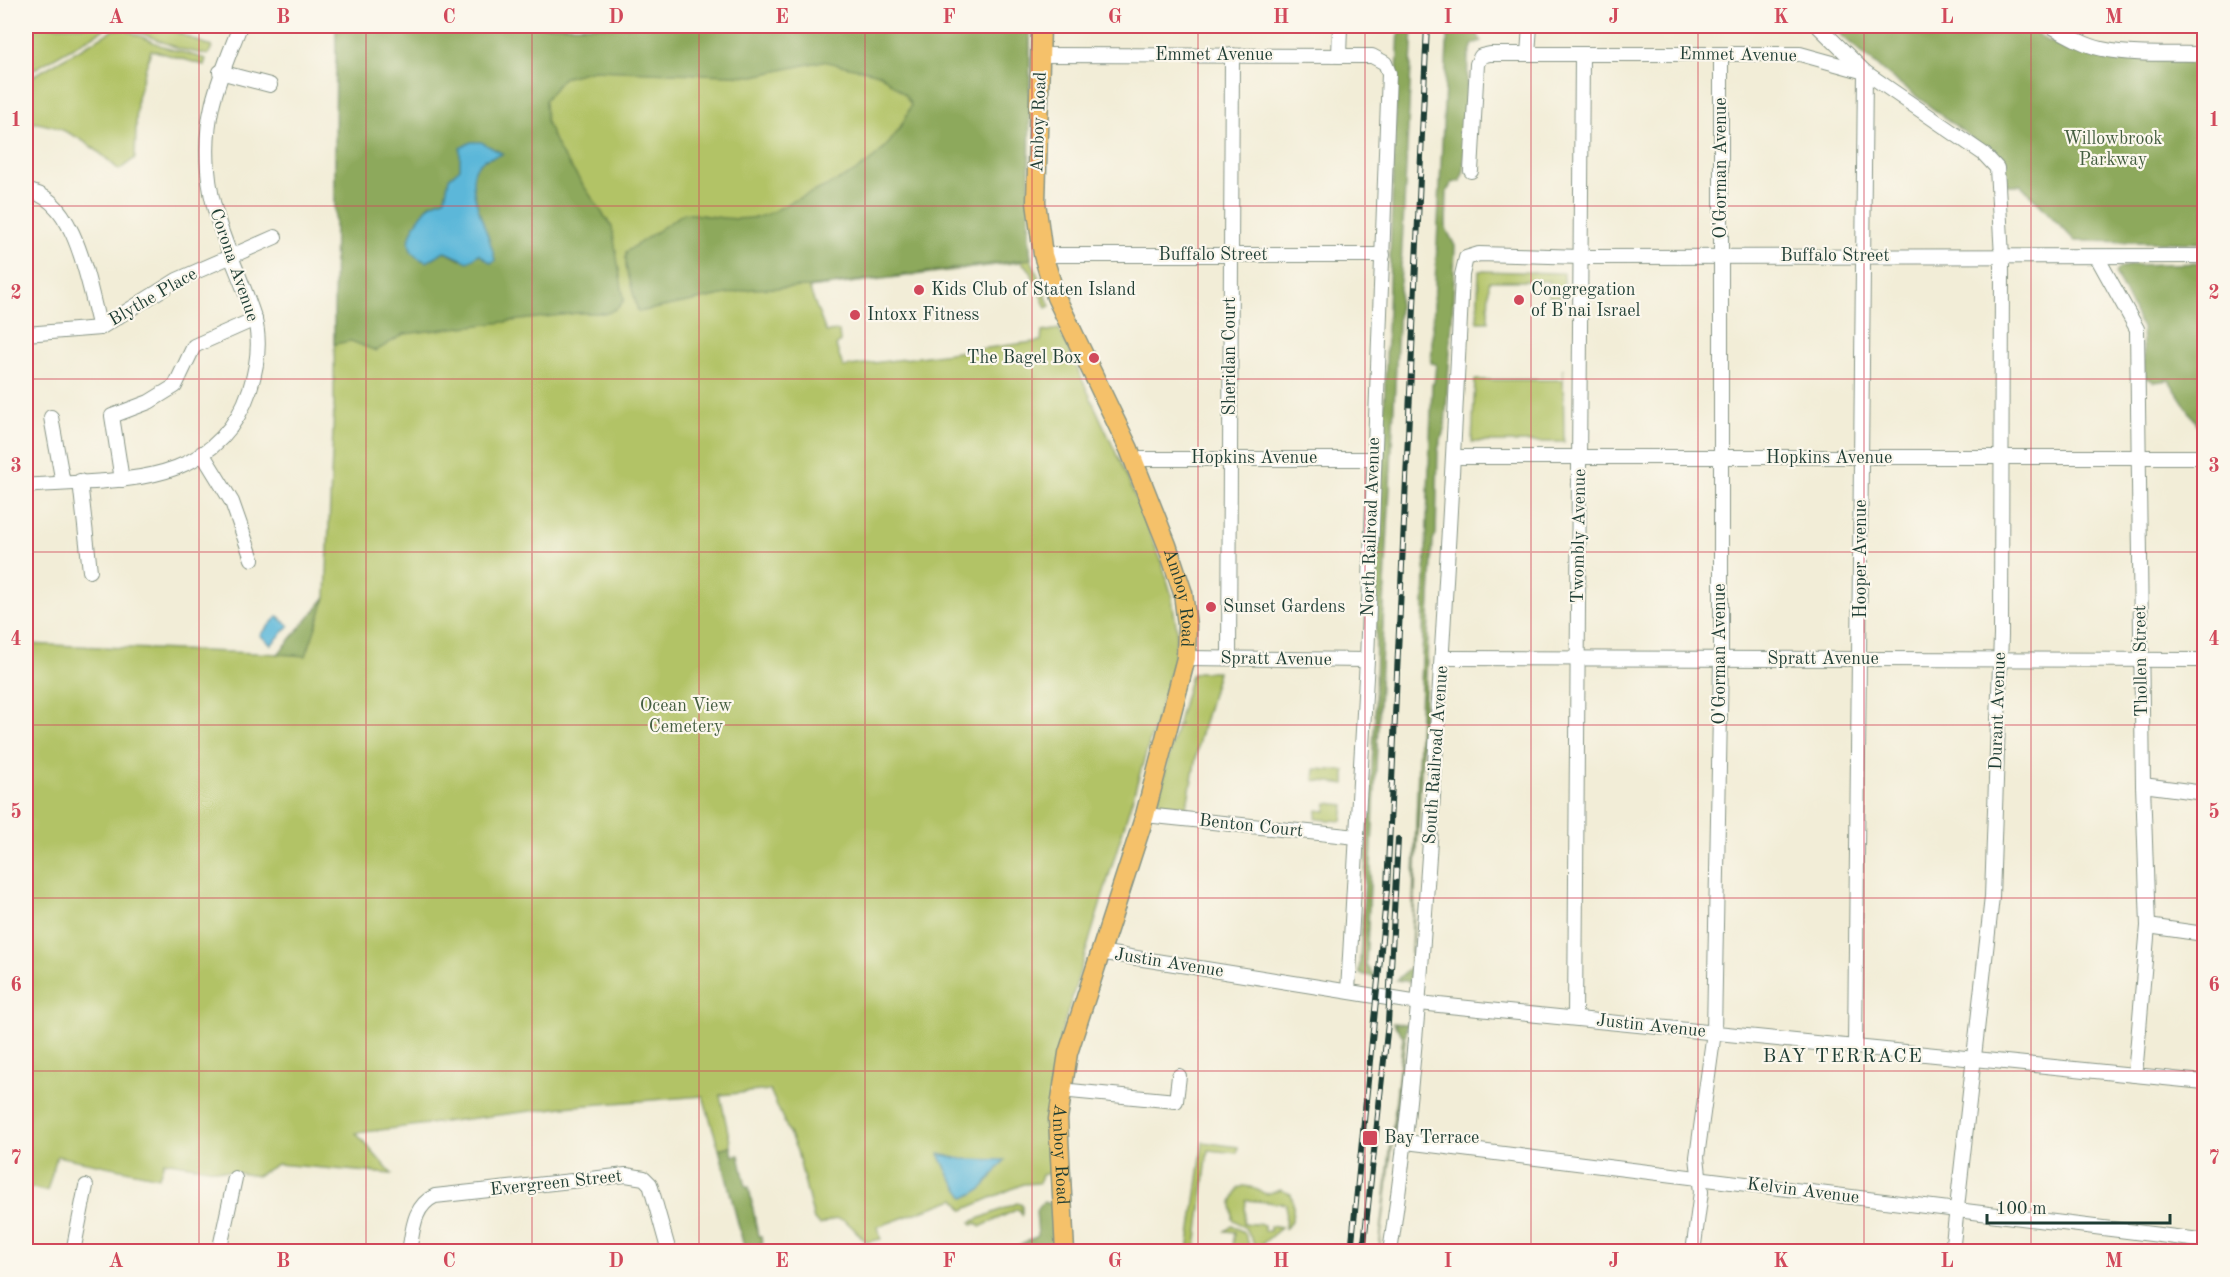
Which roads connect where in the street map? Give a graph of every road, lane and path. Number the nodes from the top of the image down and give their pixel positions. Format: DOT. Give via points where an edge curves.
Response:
graph roads {
  1 [pos="240,26"];
  2 [pos="1041,26"];
  3 [pos="1340,26"];
  4 [pos="1530,26"];
  5 [pos="1818,26"];
  6 [pos="2051,26"];
  7 [pos="1528,54"];
  8 [pos="1582,54"];
  9 [pos="1721,54"];
  10 [pos="2205,54"];
  11 [pos="1041,55"];
  12 [pos="1232,55"];
  13 [pos="1339,56"];
  14 [pos="1385,63"];
  15 [pos="220,72"];
  16 [pos="1865,72"];
  17 [pos="270,85"];
  18 [pos="1997,168"];
  19 [pos="1471,171"];
  20 [pos="26,191"];
  21 [pos="275,237"];
  22 [pos="1043,255"];
  23 [pos="1231,255"];
  24 [pos="1383,255"];
  25 [pos="230,256"];
  26 [pos="1581,256"];
  27 [pos="1721,256"];
  28 [pos="1861,256"];
  29 [pos="2205,256"];
  30 [pos="2002,257"];
  31 [pos="2097,257"];
  32 [pos="1466,258"];
  33 [pos="255,319"];
  34 [pos="100,328"];
  35 [pos="26,334"];
  36 [pos="51,417"];
  37 [pos="202,453"];
  38 [pos="2139,456"];
  39 [pos="1230,457"];
  40 [pos="2205,457"];
  41 [pos="1454,458"];
  42 [pos="1580,458"];
  43 [pos="1720,458"];
  44 [pos="1861,458"];
  45 [pos="2001,458"];
  46 [pos="1134,459"];
  47 [pos="1373,459"];
  48 [pos="122,480"];
  49 [pos="80,482"];
  50 [pos="63,483"];
  51 [pos="26,486"];
  52 [pos="252,559"];
  53 [pos="90,571"];
  54 [pos="1186,658"];
  55 [pos="1229,658"];
  56 [pos="1442,658"];
  57 [pos="1578,659"];
  58 [pos="1721,659"];
  59 [pos="1366,660"];
  60 [pos="1861,660"];
  61 [pos="2000,660"];
  62 [pos="2141,660"];
  63 [pos="2205,660"];
  64 [pos="2143,785"];
  65 [pos="2205,793"];
  66 [pos="1145,815"];
  67 [pos="1357,837"];
  68 [pos="2148,926"];
  69 [pos="2205,934"];
  70 [pos="1099,952"];
  71 [pos="1348,991"];
  72 [pos="1419,1003"];
  73 [pos="1575,1018"];
  74 [pos="1714,1032"];
  75 [pos="1855,1047"];
  76 [pos="1974,1059"];
  77 [pos="2136,1075"];
  78 [pos="1179,1076"];
  79 [pos="2205,1082"];
  80 [pos="1060,1090"];
  81 [pos="1406,1142"];
  82 [pos="235,1178"];
  83 [pos="1700,1179"];
  84 [pos="86,1186"];
  85 [pos="1957,1210"];
  86 [pos="2200,1240"];
  87 [pos="73,1251"];
  88 [pos="219,1251"];
  89 [pos="409,1251"];
  90 [pos="669,1251"];
  91 [pos="1065,1251"];
  92 [pos="1390,1251"];
  93 [pos="1693,1251"];
  94 [pos="1952,1251"];
  1 -- 15 [label="street, Corona Avenue"];
  2 -- 11 [label="main road, Amboy Road"];
  3 -- 13 [label="street"];
  4 -- 7 [label="street"];
  5 -- 16 [label="street"];
  6 -- 10 [label="street" via="2101,49"];
  7 -- 8 [label="street, Emmet Avenue"];
  7 -- 19 [label="street, Emmet Avenue" via="1481,56"];
  8 -- 9 [label="street, Emmet Avenue"];
  8 -- 26 [label="street, Twombly Avenue"];
  9 -- 16 [label="street, Emmet Avenue" via="1800,54"];
  9 -- 27 [label="street, O'Gorman Avenue"];
  11 -- 12 [label="street, Emmet Avenue"];
  11 -- 22 [label="main road, Amboy Road" via="1036,202"];
  12 -- 13 [label="street, Emmet Avenue"];
  12 -- 23 [label="street, Sheridan Court"];
  13 -- 14 [label="street, Emmet Avenue" via="1372,56"];
  14 -- 24 [label="street, North Railroad Avenue" via="1389,73"];
  15 -- 17 [label="street"];
  15 -- 25 [label="street, Corona Avenue" via="209,116 208,169 216,220"];
  16 -- 18 [label="street, Emmet Avenue" via="1984,154"];
  16 -- 28 [label="street, Hooper Avenue"];
  18 -- 30 [label="street, Durant Avenue"];
  20 -- 34 [label="street" via="53,202 68,221"];
  21 -- 25 [label="street, Blythe Place"];
  22 -- 23 [label="street, Buffalo Street"];
  22 -- 46 [label="main road, Amboy Road" via="1056,297"];
  23 -- 24 [label="street, Buffalo Street"];
  23 -- 39 [label="street, Sheridan Court"];
  24 -- 47 [label="street, North Railroad Avenue"];
  25 -- 33 [label="street, Corona Avenue"];
  25 -- 34 [label="street, Blythe Place" via="177,280"];
  26 -- 27 [label="street, Buffalo Street"];
  26 -- 32 [label="street, Buffalo Street" via="1479,254"];
  26 -- 42 [label="street, Twombly Avenue"];
  27 -- 28 [label="street, Buffalo Street"];
  27 -- 43 [label="street, O'Gorman Avenue"];
  28 -- 30 [label="street, Buffalo Street"];
  28 -- 44 [label="street, Hooper Avenue"];
  29 -- 31 [label="street, Buffalo Street"];
  30 -- 31 [label="street, Buffalo Street"];
  30 -- 45 [label="street, Durant Avenue"];
  31 -- 38 [label="street, Thollen Street" via="2137,329"];
  32 -- 41 [label="street, South Railroad Avenue"];
  33 -- 37 [label="street, Corona Avenue" via="256,361 247,397 226,431"];
  33 -- 48 [label="street" via="194,346 175,386 149,402 112,416"];
  34 -- 35 [label="street, Blythe Place"];
  36 -- 50 [label="street"];
  37 -- 48 [label="street, Corona Avenue" via="162,474"];
  37 -- 52 [label="street" via="232,502"];
  38 -- 40 [label="street, Hopkins Avenue"];
  38 -- 45 [label="street, Hopkins Avenue"];
  38 -- 62 [label="street, Thollen Street"];
  39 -- 46 [label="street, Hopkins Avenue"];
  39 -- 47 [label="street, Hopkins Avenue"];
  39 -- 55 [label="street, Sheridan Court"];
  41 -- 42 [label="street, Hopkins Avenue"];
  41 -- 56 [label="street, South Railroad Avenue"];
  42 -- 43 [label="street, Hopkins Avenue"];
  42 -- 57 [label="street, Twombly Avenue"];
  43 -- 44 [label="street, Hopkins Avenue"];
  43 -- 58 [label="street, O'Gorman Avenue"];
  44 -- 45 [label="street, Hopkins Avenue"];
  44 -- 60 [label="street, Hooper Avenue"];
  45 -- 61 [label="street, Durant Avenue"];
  46 -- 54 [label="main road, Amboy Road" via="1183,593"];
  47 -- 59 [label="street, North Railroad Avenue"];
  48 -- 49 [label="street, Corona Avenue"];
  49 -- 50 [label="street, Corona Avenue"];
  49 -- 53 [label="street"];
  50 -- 51 [label="street, Corona Avenue"];
  54 -- 55 [label="street, Spratt Avenue"];
  54 -- 66 [label="main road, Amboy Road"];
  55 -- 59 [label="street, Spratt Avenue"];
  56 -- 57 [label="street, Spratt Avenue"];
  56 -- 72 [label="street, South Railroad Avenue"];
  57 -- 58 [label="street, Spratt Avenue"];
  57 -- 73 [label="street, Twombly Avenue"];
  58 -- 60 [label="street, Spratt Avenue"];
  58 -- 74 [label="street, O'Gorman Avenue"];
  59 -- 67 [label="street, North Railroad Avenue"];
  60 -- 61 [label="street, Spratt Avenue"];
  60 -- 75 [label="street, Hooper Avenue"];
  61 -- 62 [label="street, Spratt Avenue"];
  61 -- 76 [label="street, Durant Avenue" via="1992,897"];
  62 -- 63 [label="street, Spratt Avenue"];
  62 -- 64 [label="street, Thollen Street"];
  64 -- 65 [label="street"];
  64 -- 68 [label="street, Thollen Street"];
  66 -- 67 [label="street, Benton Court"];
  66 -- 70 [label="main road, Amboy Road"];
  67 -- 71 [label="street, North Railroad Avenue"];
  68 -- 69 [label="street"];
  68 -- 77 [label="street, Thollen Street"];
  70 -- 71 [label="street, Justin Avenue"];
  70 -- 80 [label="main road, Amboy Road"];
  71 -- 72 [label="street, Justin Avenue"];
  72 -- 73 [label="street, Justin Avenue"];
  72 -- 81 [label="street, South Railroad Avenue"];
  73 -- 74 [label="street, Justin Avenue"];
  74 -- 75 [label="street, Justin Avenue"];
  74 -- 83 [label="street, O'Gorman Avenue" via="1696,1157"];
  75 -- 76 [label="street, Justin Avenue"];
  76 -- 77 [label="street, Justin Avenue"];
  76 -- 85 [label="street, Durant Avenue"];
  77 -- 79 [label="street, Justin Avenue"];
  78 -- 80 [label="street" via="1176,1101"];
  80 -- 91 [label="main road, Amboy Road" via="1059,1157"];
  81 -- 83 [label="street, Kelvin Avenue"];
  81 -- 92 [label="street, South Railroad Avenue"];
  82 -- 88 [label="street"];
  83 -- 85 [label="street, Kelvin Avenue"];
  83 -- 93 [label="street, O'Gorman Avenue"];
  84 -- 87 [label="street"];
  85 -- 86 [label="street, Kelvin Avenue"];
  85 -- 94 [label="street, Durant Avenue"];
  89 -- 90 [label="street, Evergreen Street" via="416,1215 425,1201 435,1197 636,1175 650,1184"];
}
